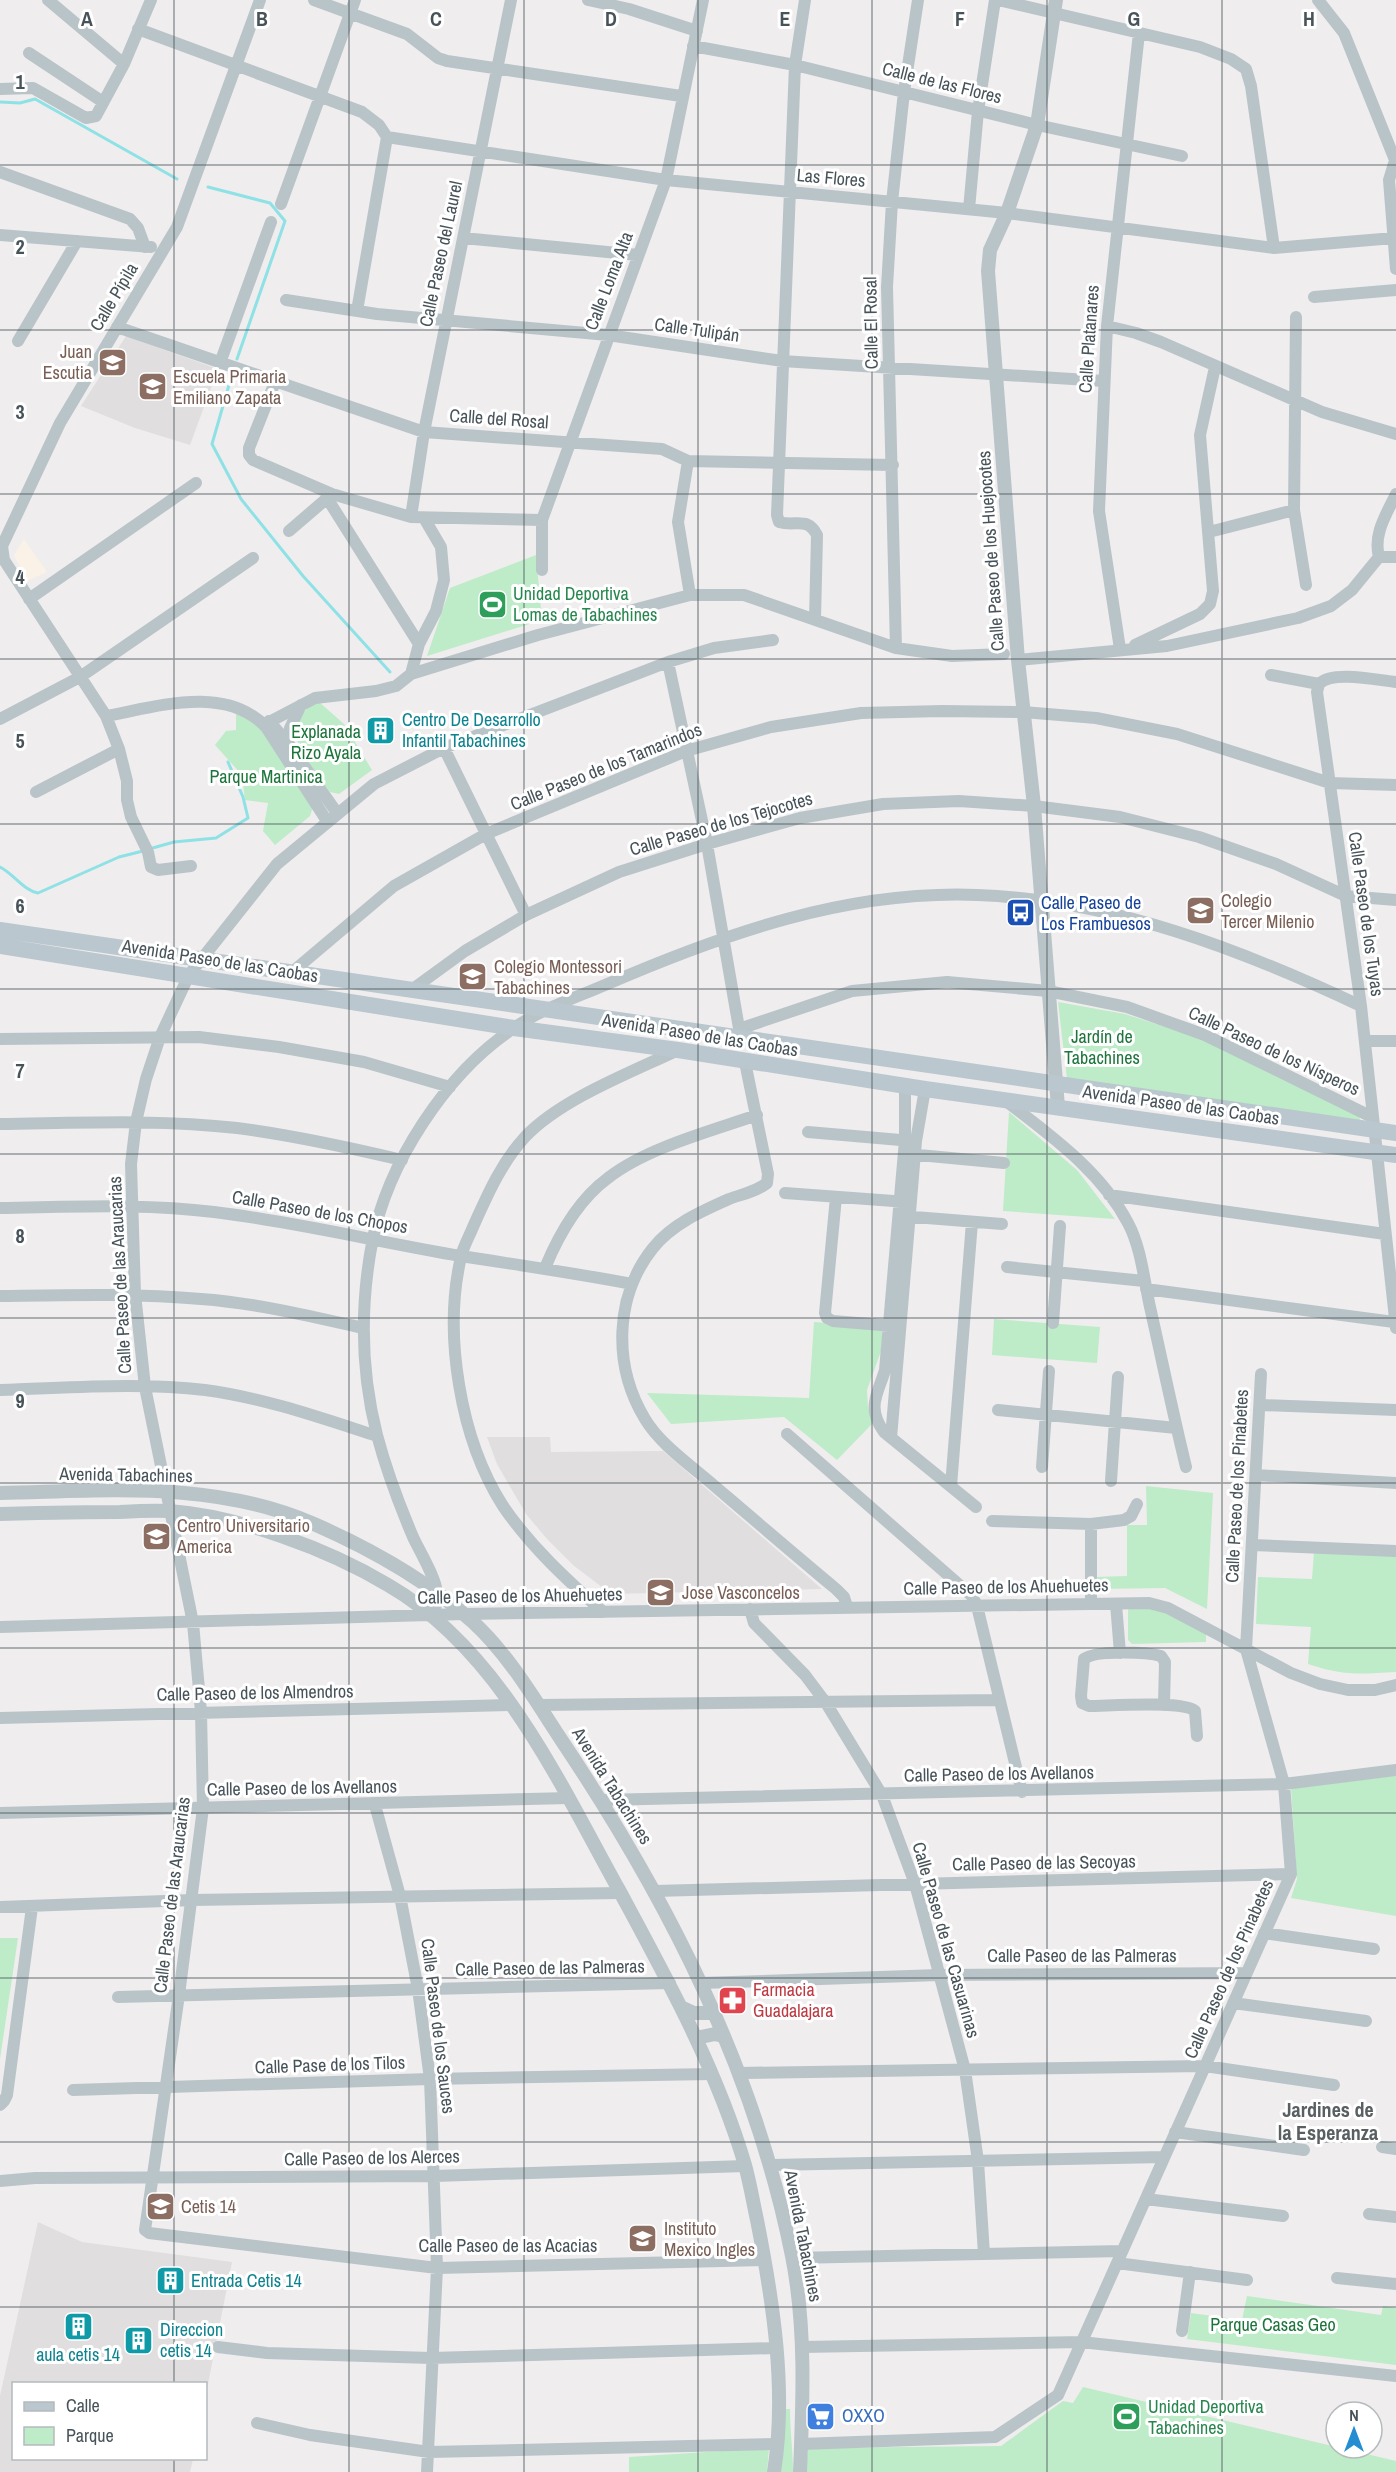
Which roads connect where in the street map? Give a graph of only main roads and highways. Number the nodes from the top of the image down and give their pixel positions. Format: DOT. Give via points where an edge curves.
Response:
graph roads {
  1 [pos="0,930"];
  2 [pos="0,946"];
  3 [pos="824,1050"];
  4 [pos="821,1073"];
  5 [pos="1396,1133"];
  6 [pos="1396,1155"];
  1 -- 3 [label="main road, Avenida Paseo de las Caobas" via="410,991 740,1034"];
  2 -- 4 [label="main road, Avenida Paseo de las Caobas"];
  3 -- 4 [label="main road"];
  3 -- 5 [label="main road, Avenida Paseo de las Caobas" via="1373,1124"];
  4 -- 6 [label="main road, Avenida Paseo de las Caobas" via="925,1094 1005,1100"];
}
